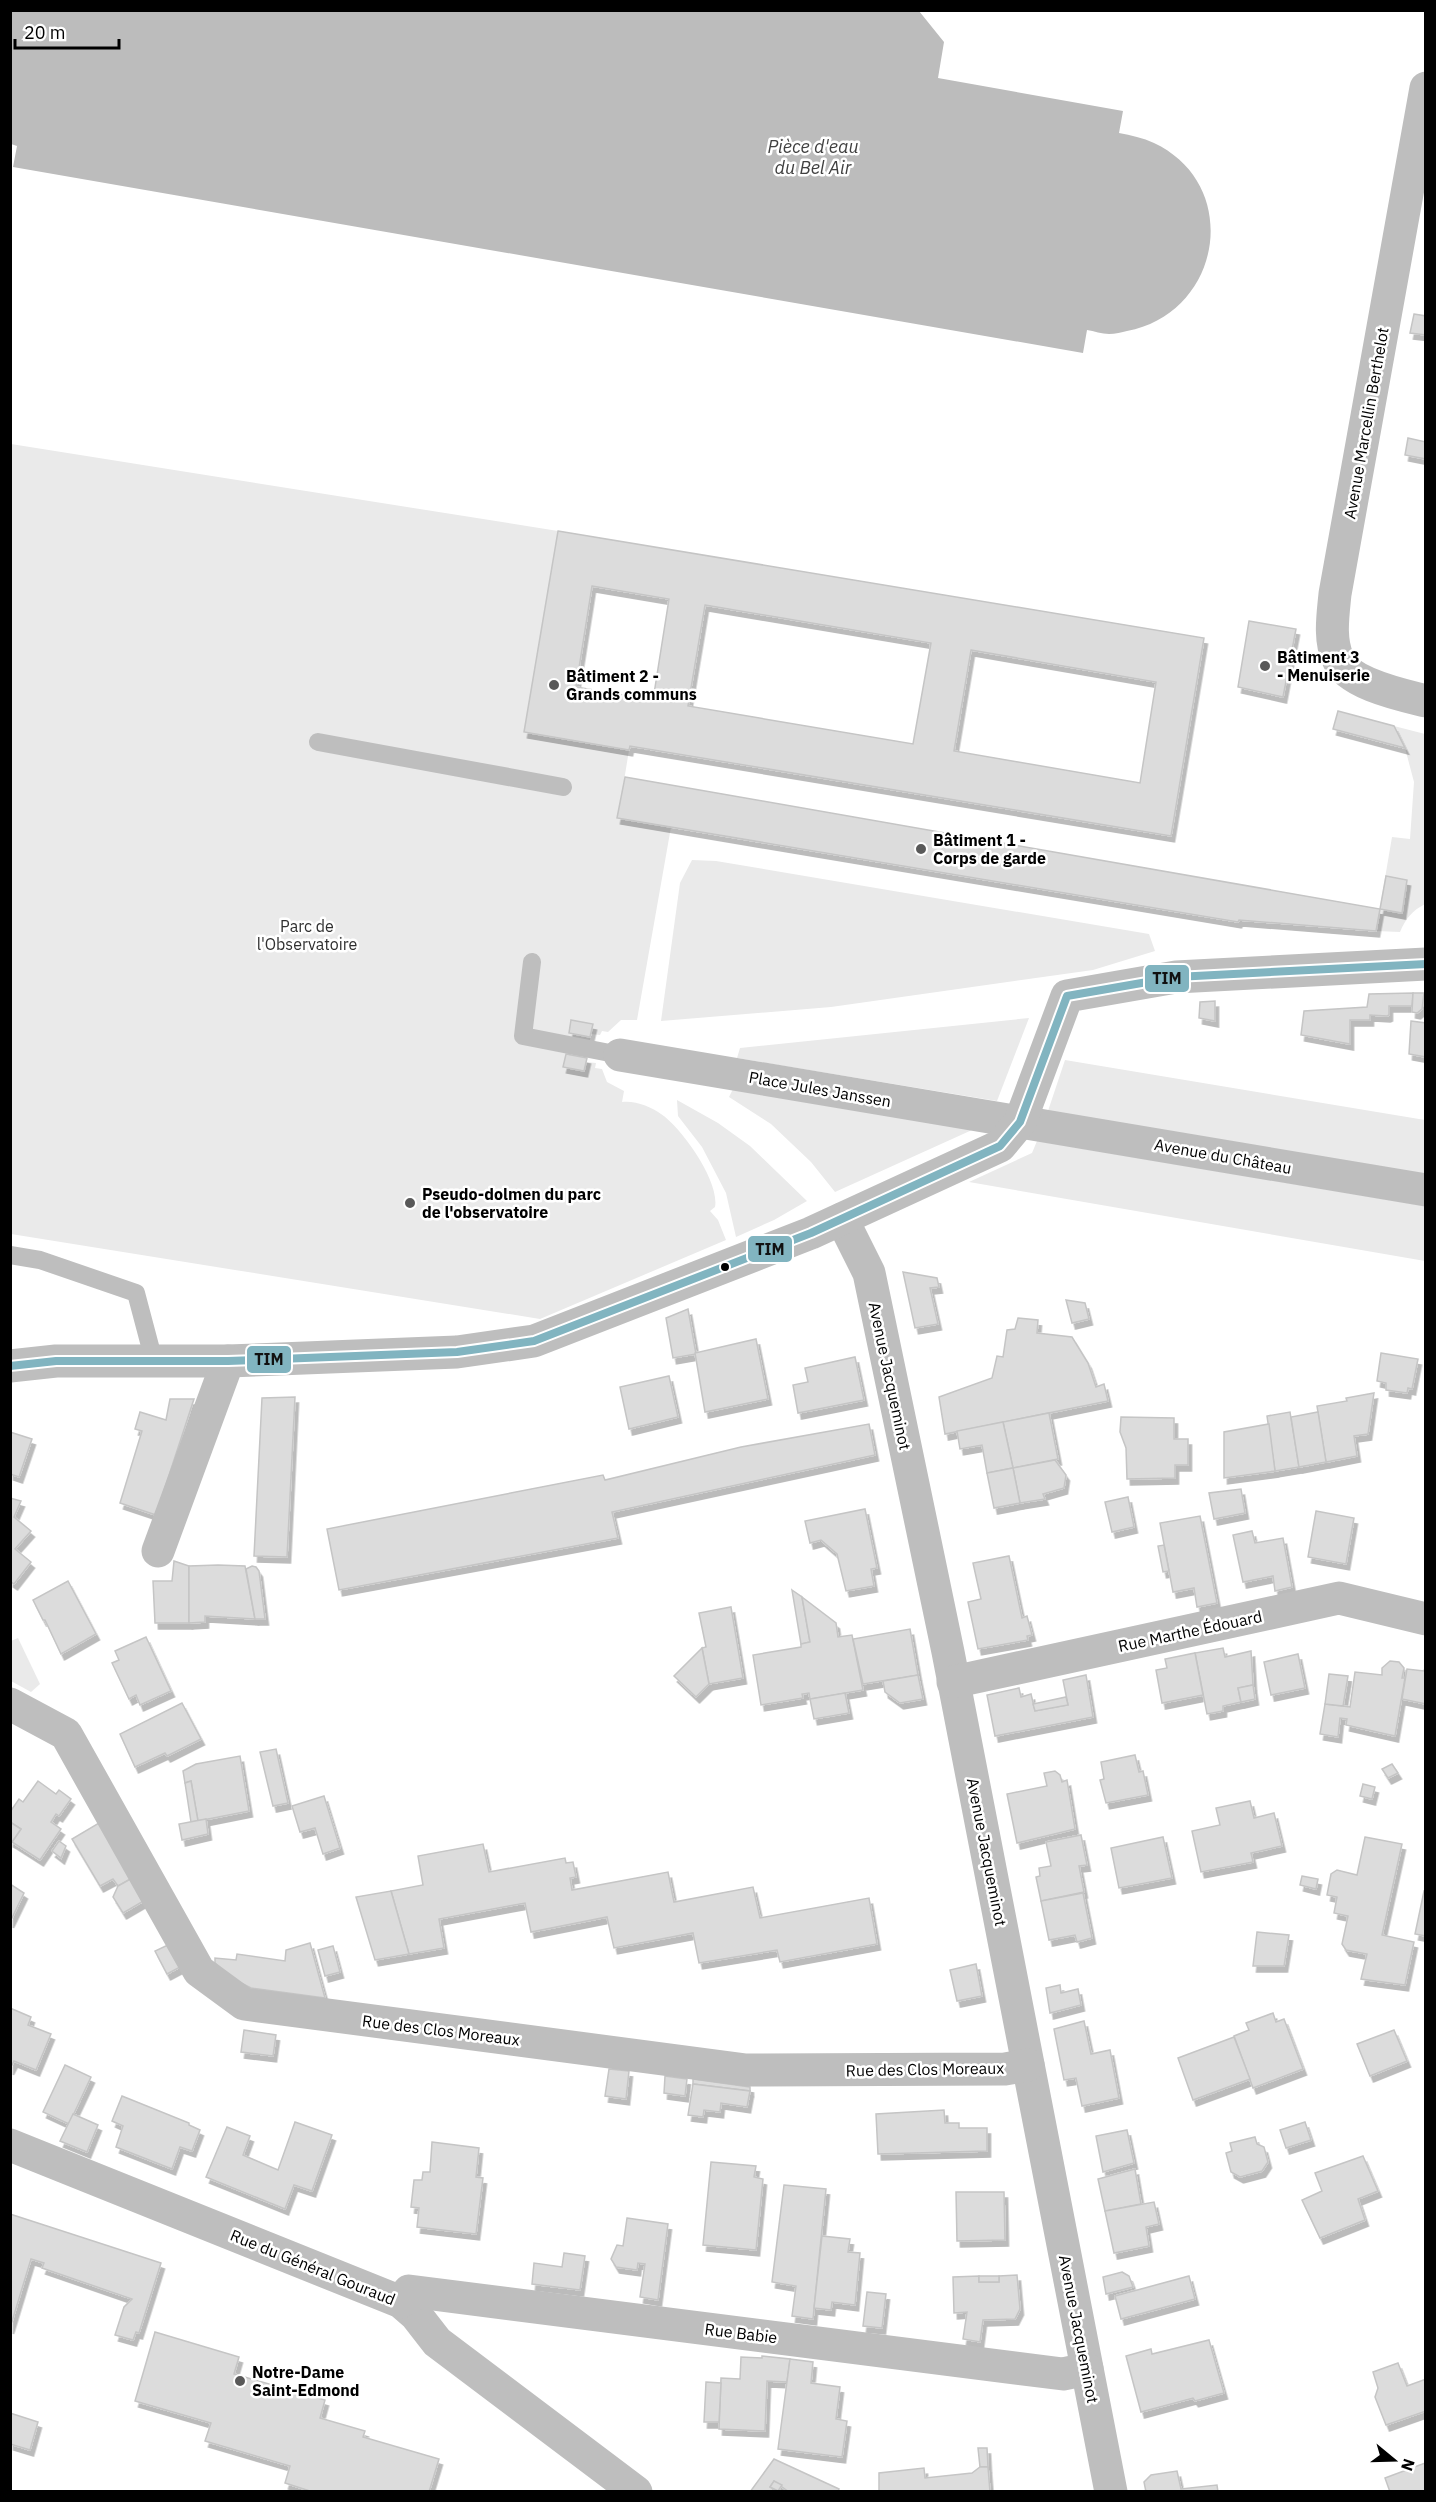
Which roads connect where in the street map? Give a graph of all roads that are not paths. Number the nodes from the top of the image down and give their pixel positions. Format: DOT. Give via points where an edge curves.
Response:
graph roads {
  1 [pos="1425,88"];
  2 [pos="1425,701"];
  3 [pos="318,742"];
  4 [pos="563,787"];
  5 [pos="532,962"];
  6 [pos="1425,964"];
  7 [pos="620,1055"];
  8 [pos="1020,1122"];
  9 [pos="1425,1190"];
  10 [pos="842,1219"];
  11 [pos="10,1255"];
  12 [pos="154,1361"];
  13 [pos="228,1361"];
  14 [pos="10,1366"];
  15 [pos="158,1551"];
  16 [pos="1425,1619"];
  17 [pos="953,1682"];
  18 [pos="10,1704"];
  19 [pos="1028,2065"];
  20 [pos="10,2145"];
  21 [pos="401,2302"];
  22 [pos="1087,2369"];
  23 [pos="636,2492"];
  24 [pos="1111,2492"];
  1 -- 2 [label="street, Avenue Marcellin Berthelot" via="1331,629 1338,661 1353,677"];
  3 -- 4 [label="lane"];
  5 -- 7 [label="lane" via="523,1036"];
  6 -- 8 [label="street" via="1176,977 1067,996"];
  7 -- 8 [label="street, Place Jules Janssen"];
  8 -- 9 [label="street, Avenue du Château"];
  8 -- 10 [label="street" via="1000,1146"];
  10 -- 13 [label="street" via="534,1341 457,1352"];
  10 -- 17 [label="street, Avenue Jacqueminot" via="869,1273"];
  11 -- 12 [label="lane" via="40,1260 136,1293"];
  12 -- 13 [label="street"];
  12 -- 14 [label="street" via="56,1361"];
  13 -- 15 [label="street"];
  16 -- 17 [label="street, Rue Marthe Édouard" via="1339,1598"];
  17 -- 19 [label="street, Avenue Jacqueminot"];
  18 -- 19 [label="street, Rue des Clos Moreaux" via="66,1734 199,1971 244,2004 746,2070 1005,2069"];
  19 -- 22 [label="street, Avenue Jacqueminot"];
  20 -- 21 [label="street, Rue du Général Gouraud"];
  21 -- 22 [label="street, Rue Babie" via="409,2291 1063,2374"];
  21 -- 23 [label="street, Rue du Général Gouraud" via="437,2342"];
  22 -- 24 [label="street, Avenue Jacqueminot"];
}
